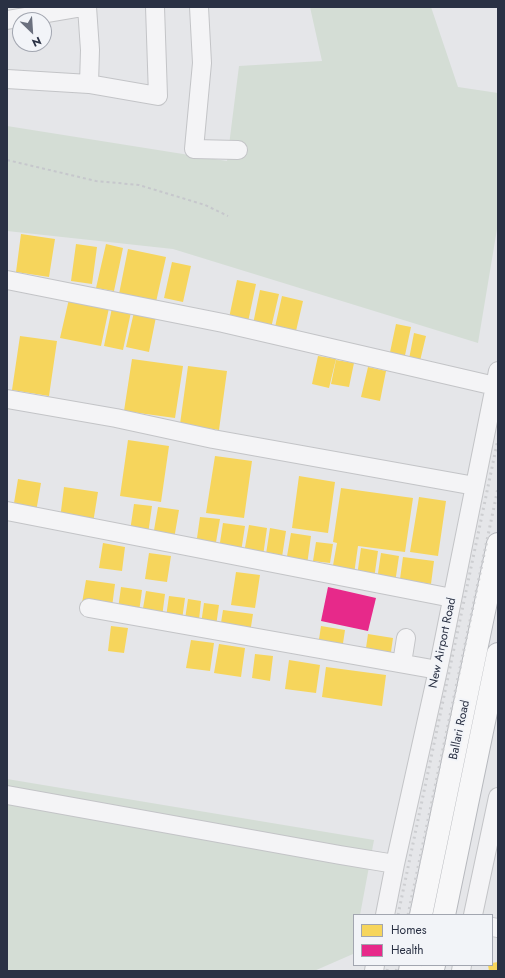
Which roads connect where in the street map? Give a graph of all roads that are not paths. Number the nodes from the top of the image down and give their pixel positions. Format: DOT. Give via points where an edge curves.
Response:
graph roads {
  1 [pos="83,7"];
  2 [pos="87,7"];
  3 [pos="155,7"];
  4 [pos="199,7"];
  5 [pos="7,20"];
  6 [pos="7,79"];
  7 [pos="89,84"];
  8 [pos="238,150"];
  9 [pos="7,280"];
  10 [pos="496,378"];
  11 [pos="7,399"];
  12 [pos="475,486"];
  13 [pos="7,511"];
  14 [pos="498,544"];
  15 [pos="452,598"];
  16 [pos="90,608"];
  17 [pos="406,638"];
  18 [pos="498,654"];
  19 [pos="402,663"];
  20 [pos="438,670"];
  21 [pos="7,795"];
  22 [pos="498,797"];
  23 [pos="395,864"];
  24 [pos="385,914"];
  25 [pos="421,914"];
  26 [pos="444,914"];
  27 [pos="473,914"];
  1 -- 5 [label="street"];
  2 -- 7 [label="street"];
  3 -- 7 [label="street" via="158,96"];
  4 -- 8 [label="street" via="202,63 194,149"];
  6 -- 7 [label="street"];
  9 -- 10 [label="street"];
  10 -- 12 [label="street, New Airport Road"];
  11 -- 12 [label="street"];
  12 -- 15 [label="street, New Airport Road"];
  13 -- 15 [label="street"];
  14 -- 25 [label="highway, Ballari Road"];
  15 -- 20 [label="street, New Airport Road"];
  16 -- 19 [label="street"];
  17 -- 19 [label="street"];
  18 -- 26 [label="highway, Ballari Road"];
  19 -- 20 [label="street"];
  20 -- 23 [label="street, New Airport Road"];
  21 -- 23 [label="street"];
  22 -- 27 [label="street"];
  23 -- 24 [label="street, New Airport Road"];
}
